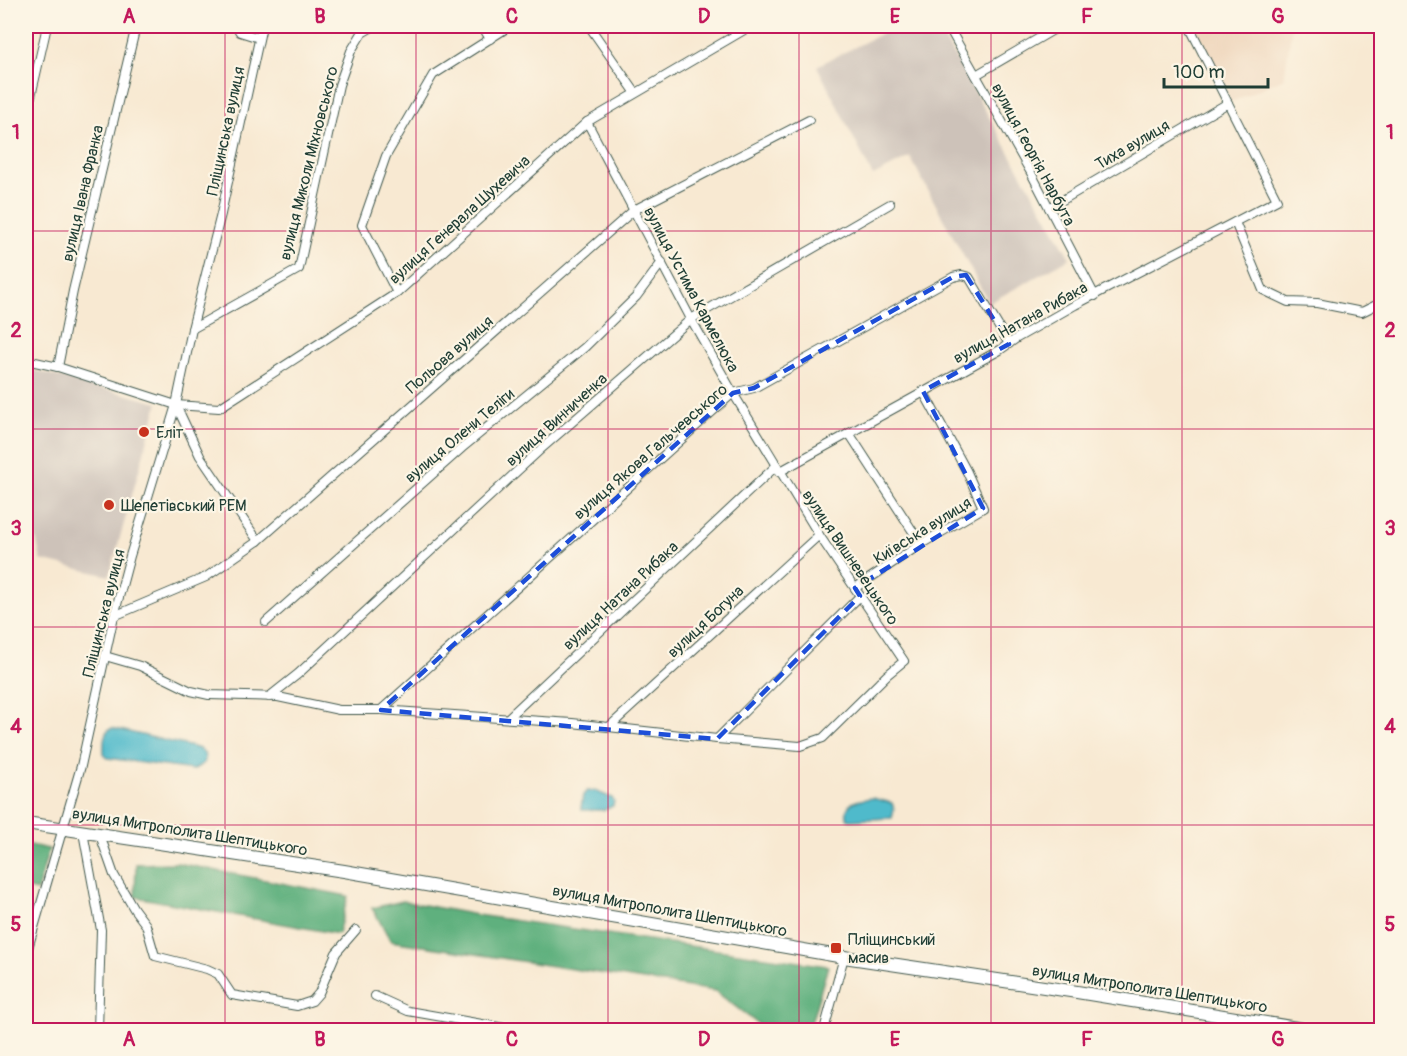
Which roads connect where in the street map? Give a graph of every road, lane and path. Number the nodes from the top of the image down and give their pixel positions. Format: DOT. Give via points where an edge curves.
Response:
graph roads {
  1 [pos="46,26"];
  2 [pos="136,26"];
  3 [pos="237,26"];
  4 [pos="262,26"];
  5 [pos="374,26"];
  6 [pos="482,26"];
  7 [pos="510,26"];
  8 [pos="589,26"];
  9 [pos="751,26"];
  10 [pos="948,26"];
  11 [pos="1060,26"];
  12 [pos="1189,26"];
  13 [pos="259,38"];
  14 [pos="490,39"];
  15 [pos="976,75"];
  16 [pos="635,92"];
  17 [pos="1228,103"];
  18 [pos="26,118"];
  19 [pos="809,120"];
  20 [pos="587,122"];
  21 [pos="891,204"];
  22 [pos="1049,208"];
  23 [pos="634,210"];
  24 [pos="1235,222"];
  25 [pos="662,262"];
  26 [pos="397,293"];
  27 [pos="1095,296"];
  28 [pos="1382,302"];
  29 [pos="691,319"];
  30 [pos="192,329"];
  31 [pos="1009,344"];
  32 [pos="26,360"];
  33 [pos="58,368"];
  34 [pos="923,391"];
  35 [pos="733,393"];
  36 [pos="176,405"];
  37 [pos="849,433"];
  38 [pos="777,469"];
  39 [pos="819,535"];
  40 [pos="258,541"];
  41 [pos="921,544"];
  42 [pos="855,588"];
  43 [pos="860,596"];
  44 [pos="114,616"];
  45 [pos="266,622"];
  46 [pos="105,656"];
  47 [pos="269,697"];
  48 [pos="381,710"];
  49 [pos="508,718"];
  50 [pos="609,727"];
  51 [pos="717,739"];
  52 [pos="26,823"];
  53 [pos="63,829"];
  54 [pos="83,832"];
  55 [pos="100,835"];
  56 [pos="356,930"];
  57 [pos="26,955"];
  58 [pos="844,957"];
  59 [pos="375,996"];
  60 [pos="98,1030"];
  61 [pos="517,1030"];
  62 [pos="824,1030"];
  63 [pos="1309,1030"];
  1 -- 18 [label="street"];
  2 -- 33 [label="street, вулиця Івана Франка"];
  3 -- 13 [label="street" via="240,32"];
  4 -- 13 [label="street, Пліщинська вулиця"];
  5 -- 30 [label="street, вулиця Миколи Міхновського" via="362,33 351,51 339,85 299,268"];
  6 -- 14 [label="street"];
  7 -- 14 [label="street"];
  8 -- 16 [label="street"];
  9 -- 16 [label="street, вулиця Генерала Шухевича"];
  10 -- 15 [label="street, вулиця Георгія Нарбута"];
  11 -- 15 [label="street"];
  12 -- 17 [label="street"];
  13 -- 30 [label="street, Пліщинська вулиця"];
  14 -- 26 [label="street" via="433,75 386,156 362,225"];
  15 -- 22 [label="street, вулиця Георгія Нарбута"];
  16 -- 20 [label="street, вулиця Генерала Шухевича"];
  17 -- 22 [label="street, Тиха вулиця"];
  17 -- 24 [label="street, вулиця Натана Рибака" via="1277,200"];
  19 -- 23 [label="street, Польова вулиця"];
  20 -- 23 [label="street, вулиця Устима Кармелюка"];
  20 -- 26 [label="street, вулиця Генерала Шухевича"];
  21 -- 29 [label="street, вулиця Винниченка"];
  22 -- 27 [label="street, вулиця Георгія Нарбута"];
  23 -- 25 [label="street, вулиця Устима Кармелюка"];
  23 -- 40 [label="street, Польова вулиця"];
  24 -- 27 [label="street, вулиця Натана Рибака"];
  24 -- 28 [label="street" via="1263,290 1268,293 1288,302 1362,312"];
  25 -- 29 [label="street, вулиця Устима Кармелюка"];
  25 -- 45 [label="street, вулиця Олени Теліги" via="636,297 585,347 462,448"];
  26 -- 36 [label="street, вулиця Генерала Шухевича" via="219,408"];
  27 -- 31 [label="street, вулиця Натана Рибака"];
  29 -- 35 [label="street, вулиця Устима Кармелюка"];
  29 -- 47 [label="street, вулиця Винниченка" via="541,449"];
  30 -- 36 [label="street, Пліщинська вулиця"];
  31 -- 34 [label="street, вулиця Натана Рибака"];
  31 -- 35 [label="street, вулиця Якова Гальчевського" via="969,277 962,275 754,388"];
  32 -- 33 [label="street"];
  33 -- 36 [label="street"];
  34 -- 37 [label="street, вулиця Натана Рибака"];
  34 -- 41 [label="street, Київська вулиця" via="984,508"];
  35 -- 38 [label="street, вулиця Устима Кармелюка"];
  35 -- 48 [label="street, вулиця Якова Гальчевського"];
  36 -- 40 [label="street" via="200,456"];
  36 -- 44 [label="street, Пліщинська вулиця"];
  37 -- 38 [label="street, вулиця Натана Рибака"];
  37 -- 41 [label="street"];
  38 -- 39 [label="street, вулиця Вишневецького"];
  38 -- 49 [label="street, вулиця Натана Рибака"];
  39 -- 42 [label="street, вулиця Вишневецького"];
  39 -- 50 [label="street, вулиця Богуна"];
  40 -- 44 [label="street, Польова вулиця" via="206,577"];
  41 -- 42 [label="street, Київська вулиця"];
  42 -- 43 [label="street, вулиця Вишневецького"];
  43 -- 51 [label="street"];
  43 -- 51 [label="street, вулиця Вишневецького" via="904,662 823,738 800,746"];
  44 -- 46 [label="street, Пліщинська вулиця"];
  46 -- 47 [label="street" via="150,670 201,694"];
  46 -- 53 [label="street, Пліщинська вулиця" via="91,728"];
  47 -- 48 [label="street" via="339,710"];
  48 -- 49 [label="street"];
  49 -- 50 [label="street"];
  50 -- 51 [label="street"];
  52 -- 53 [label="main road, вулиця Митрополита Шептицького"];
  53 -- 54 [label="main road, вулиця Митрополита Шептицького"];
  53 -- 57 [label="street, Пліщинська вулиця"];
  54 -- 55 [label="main road, вулиця Митрополита Шептицького"];
  54 -- 60 [label="street" via="101,930"];
  55 -- 56 [label="street" via="114,875 146,925 155,956 218,974 232,995 297,1006 312,1001 336,953"];
  55 -- 58 [label="main road, вулиця Митрополита Шептицького" via="344,871"];
  58 -- 62 [label="street"];
  58 -- 63 [label="main road, вулиця Митрополита Шептицького"];
  59 -- 61 [label="street" via="408,1011"];
}
